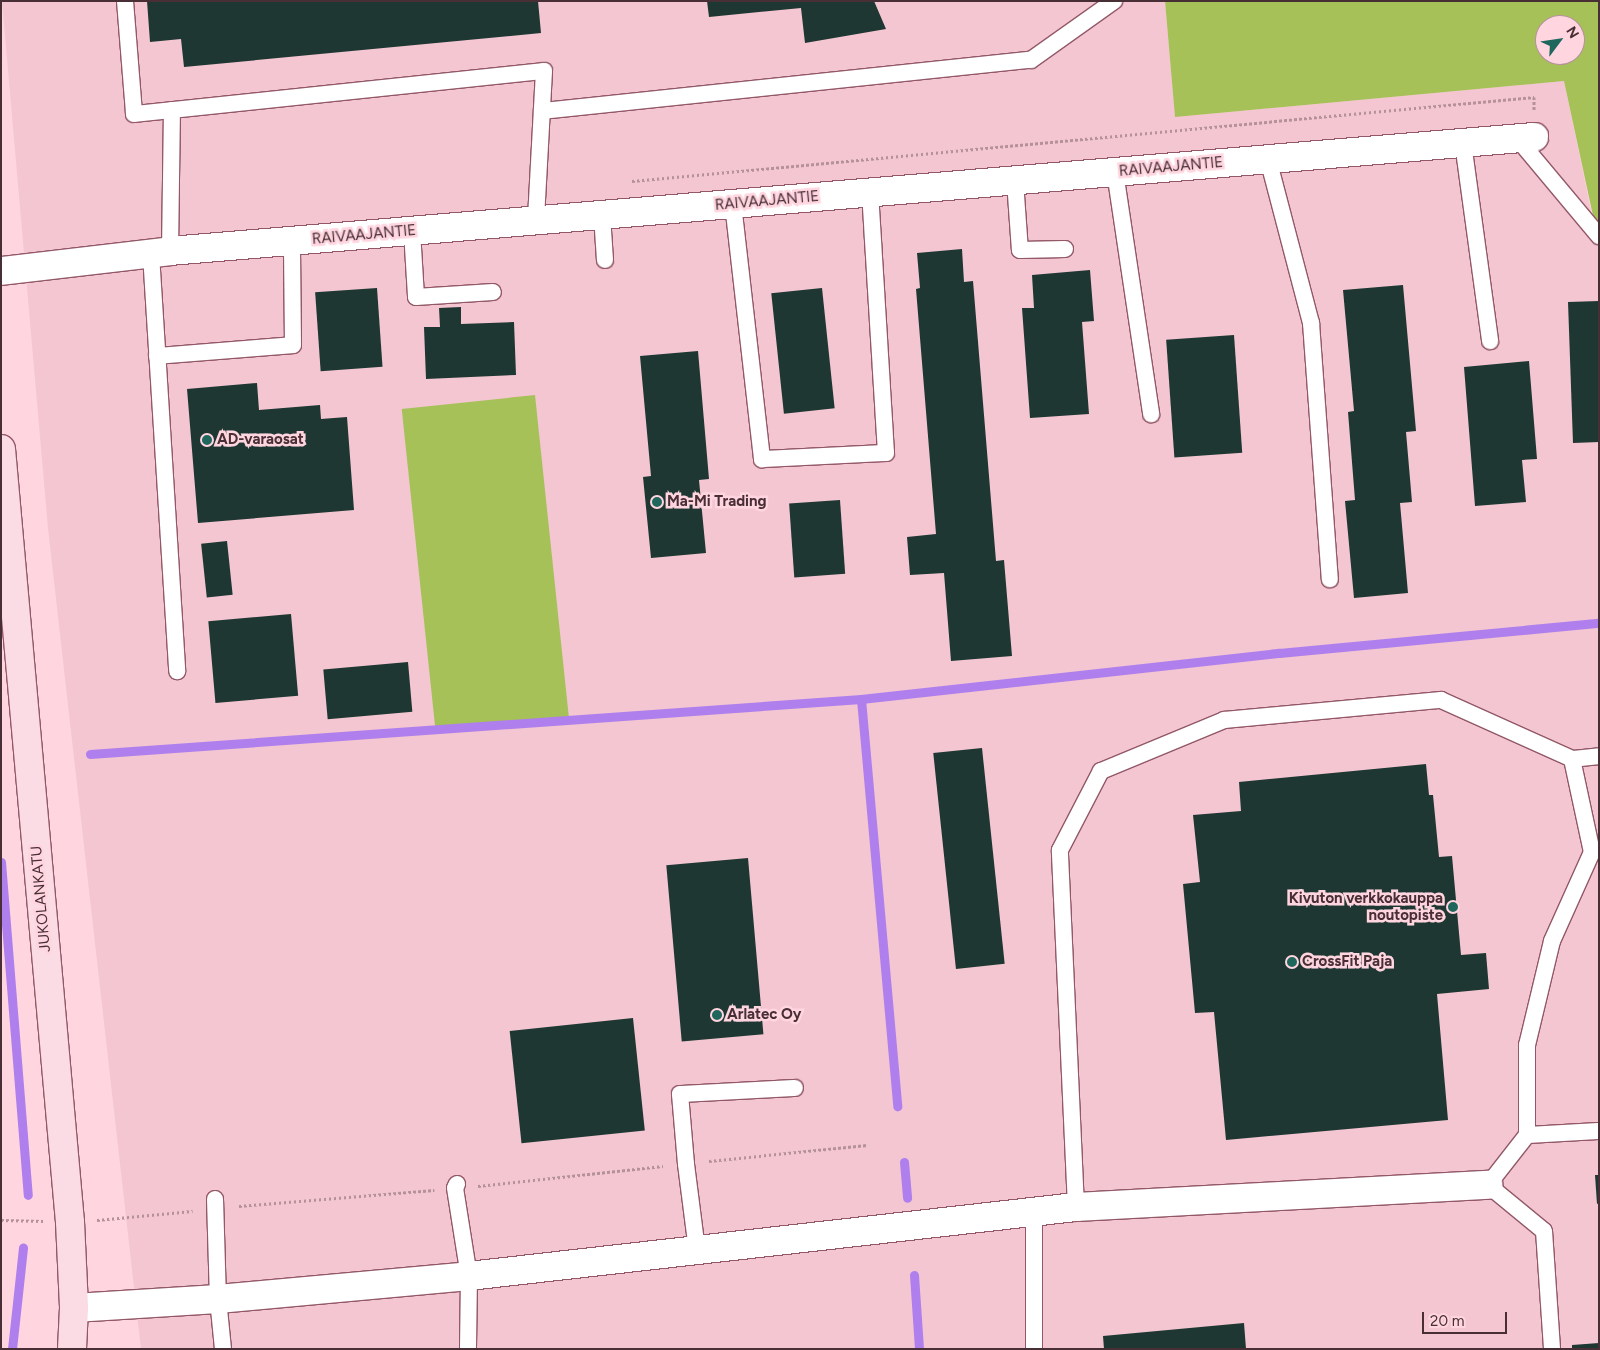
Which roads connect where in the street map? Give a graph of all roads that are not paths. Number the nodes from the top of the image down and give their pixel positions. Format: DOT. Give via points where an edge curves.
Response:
graph roads {
  1 [pos="125,1"];
  2 [pos="1114,1"];
  3 [pos="172,110"];
  4 [pos="542,112"];
  5 [pos="1526,138"];
  6 [pos="1463,143"];
  7 [pos="1268,159"];
  8 [pos="1115,172"];
  9 [pos="1016,181"];
  10 [pos="870,192"];
  11 [pos="733,204"];
  12 [pos="602,215"];
  13 [pos="536,221"];
  14 [pos="412,231"];
  15 [pos="1599,236"];
  16 [pos="292,241"];
  17 [pos="1065,249"];
  18 [pos="160,253"];
  19 [pos="605,260"];
  20 [pos="1,271"];
  21 [pos="493,292"];
  22 [pos="1490,340"];
  23 [pos="157,356"];
  24 [pos="1151,414"];
  25 [pos="1,449"];
  26 [pos="1330,579"];
  27 [pos="177,670"];
  28 [pos="1599,756"];
  29 [pos="1572,759"];
  30 [pos="1595,852"];
  31 [pos="795,1088"];
  32 [pos="1599,1131"];
  33 [pos="1527,1135"];
  34 [pos="457,1184"];
  35 [pos="1488,1185"];
  36 [pos="215,1199"];
  37 [pos="1076,1208"];
  38 [pos="1034,1212"];
  39 [pos="697,1250"];
  40 [pos="469,1276"];
  41 [pos="218,1300"];
  42 [pos="74,1308"];
  43 [pos="72,1349"];
  44 [pos="223,1349"];
  45 [pos="468,1349"];
  46 [pos="1034,1349"];
  47 [pos="1552,1349"];
  1 -- 3 [label="lane" via="134,114"];
  2 -- 4 [label="lane" via="1031,60"];
  3 -- 4 [label="lane" via="544,71"];
  3 -- 18 [label="lane"];
  4 -- 13 [label="lane"];
  5 -- 6 [label="street, RAIVAAJANTIE"];
  5 -- 15 [label="lane"];
  6 -- 7 [label="street, RAIVAAJANTIE"];
  6 -- 22 [label="lane"];
  7 -- 8 [label="street, RAIVAAJANTIE"];
  7 -- 26 [label="lane" via="1311,323"];
  8 -- 9 [label="street, RAIVAAJANTIE"];
  8 -- 24 [label="lane"];
  9 -- 10 [label="street, RAIVAAJANTIE"];
  9 -- 17 [label="lane" via="1020,250"];
  10 -- 11 [label="street, RAIVAAJANTIE"];
  10 -- 11 [label="lane" via="886,453 762,458"];
  11 -- 12 [label="street, RAIVAAJANTIE"];
  12 -- 13 [label="street, RAIVAAJANTIE"];
  12 -- 19 [label="lane"];
  13 -- 14 [label="street, RAIVAAJANTIE"];
  14 -- 16 [label="street, RAIVAAJANTIE"];
  14 -- 21 [label="lane" via="416,297"];
  16 -- 18 [label="street, RAIVAAJANTIE"];
  16 -- 23 [label="lane" via="293,345"];
  18 -- 20 [label="street, RAIVAAJANTIE"];
  18 -- 23 [label="lane"];
  23 -- 27 [label="lane"];
  25 -- 42 [label="main road, JUKOLANKATU" via="70,1222"];
  28 -- 29 [label="lane"];
  29 -- 30 [label="lane"];
  29 -- 37 [label="lane" via="1441,700 1224,720 1101,771 1060,850"];
  30 -- 33 [label="lane" via="1552,941 1527,1046"];
  31 -- 39 [label="lane" via="680,1094"];
  32 -- 33 [label="lane"];
  33 -- 35 [label="lane"];
  34 -- 40 [label="lane" via="455,1188"];
  35 -- 37 [label="street"];
  35 -- 47 [label="lane" via="1544,1231"];
  36 -- 41 [label="lane"];
  37 -- 38 [label="street"];
  38 -- 39 [label="street"];
  38 -- 46 [label="lane"];
  39 -- 40 [label="street"];
  40 -- 41 [label="street"];
  40 -- 45 [label="lane"];
  41 -- 42 [label="street"];
  41 -- 44 [label="lane"];
  42 -- 43 [label="main road, JUKOLANKATU"];
}
